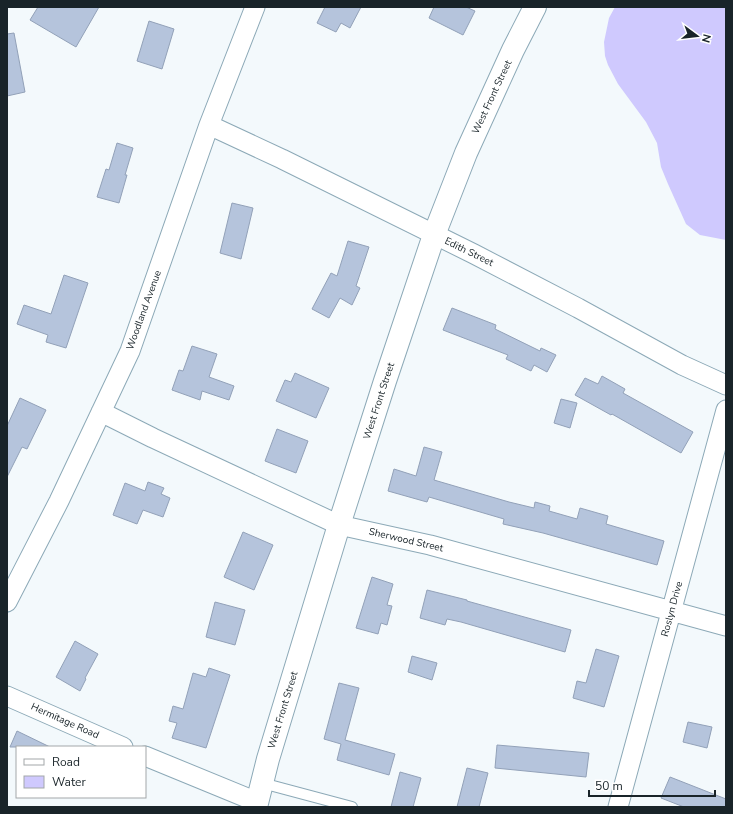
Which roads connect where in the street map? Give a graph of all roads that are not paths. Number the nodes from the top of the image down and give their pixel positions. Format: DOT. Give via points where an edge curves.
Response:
graph roads {
  1 [pos="256,7"];
  2 [pos="535,7"];
  3 [pos="209,125"];
  4 [pos="434,235"];
  5 [pos="726,385"];
  6 [pos="726,410"];
  7 [pos="101,412"];
  8 [pos="339,525"];
  9 [pos="7,602"];
  10 [pos="672,612"];
  11 [pos="726,626"];
  12 [pos="7,696"];
  13 [pos="121,746"];
  14 [pos="146,756"];
  15 [pos="258,797"];
  16 [pos="352,807"];
  17 [pos="618,807"];
  1 -- 3 [label="street, Woodland Avenue"];
  2 -- 4 [label="street, West Front Street" via="466,153"];
  3 -- 4 [label="street, Edith Street"];
  3 -- 7 [label="street, Woodland Avenue" via="130,351"];
  4 -- 5 [label="street, Edith Street" via="550,293 682,365"];
  4 -- 8 [label="street, West Front Street"];
  6 -- 10 [label="street, Roslyn Drive"];
  7 -- 8 [label="street, Sherwood Street"];
  7 -- 9 [label="street, Woodland Avenue"];
  8 -- 10 [label="street, Sherwood Street" via="430,545"];
  8 -- 15 [label="street, West Front Street"];
  10 -- 11 [label="street, Sherwood Street"];
  10 -- 17 [label="street, Roslyn Drive"];
  12 -- 13 [label="street, Hermitage Road"];
  14 -- 15 [label="street"];
  15 -- 16 [label="lane"];
}
